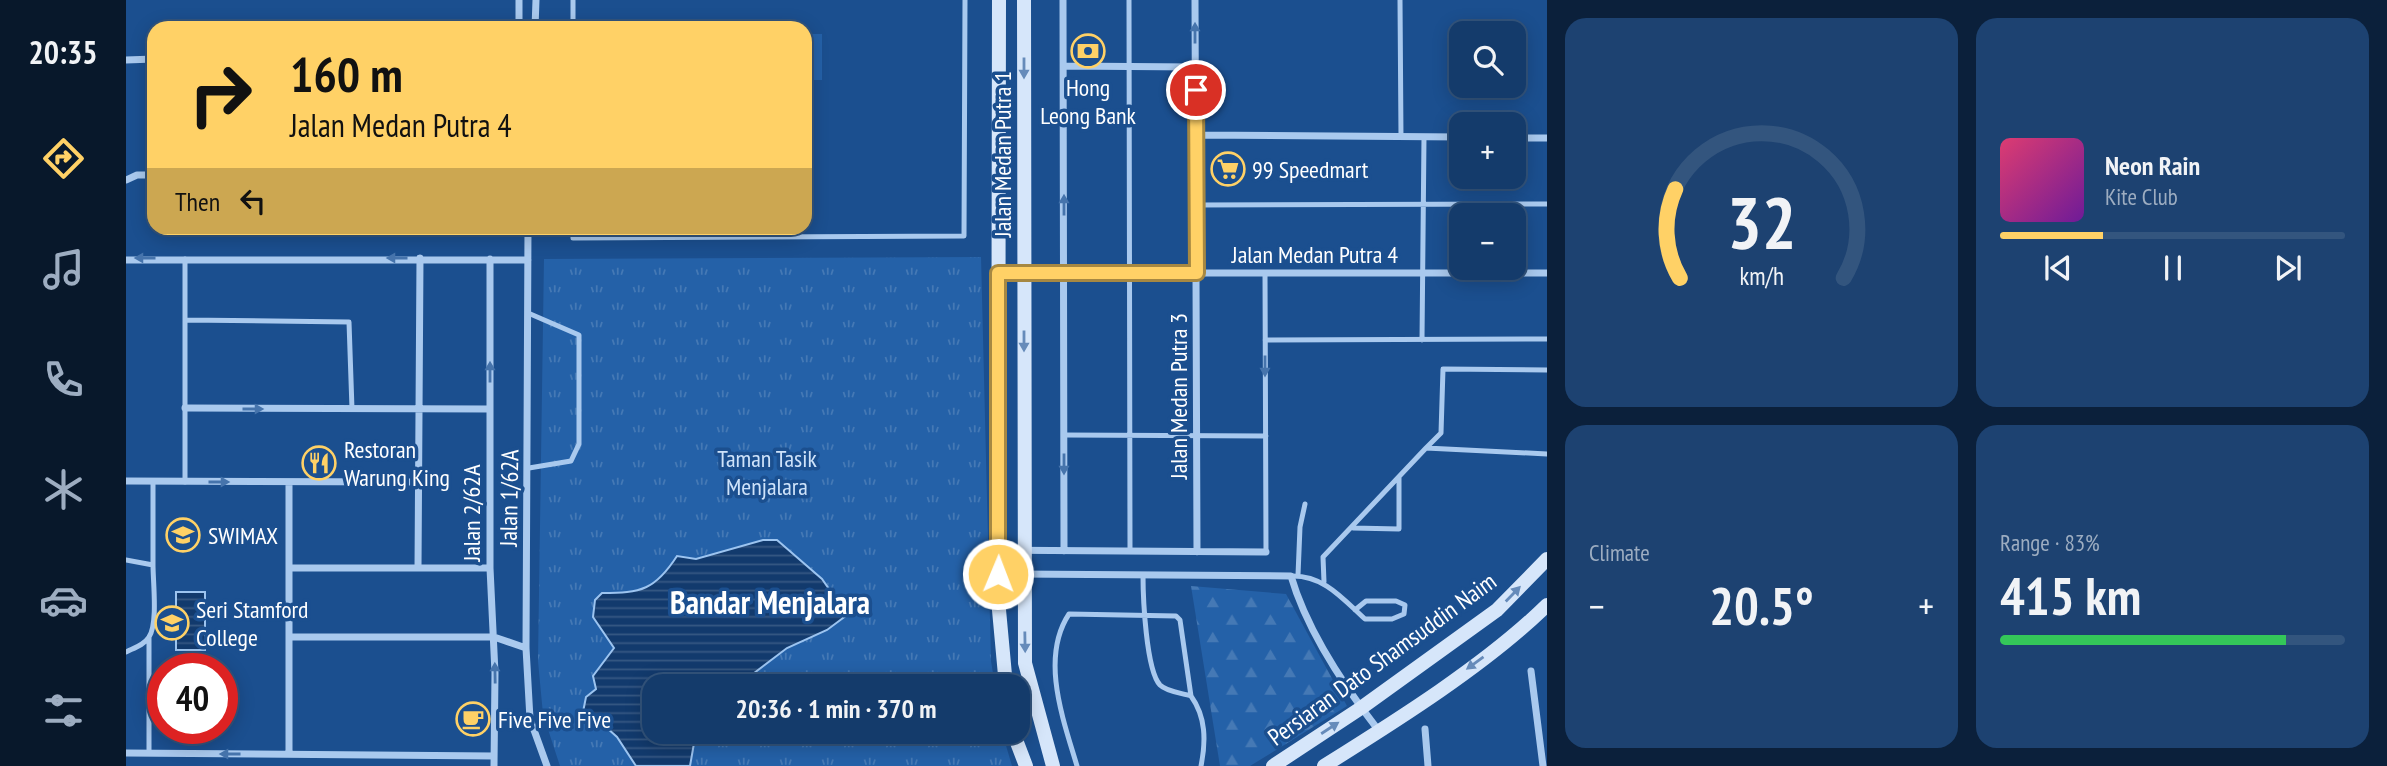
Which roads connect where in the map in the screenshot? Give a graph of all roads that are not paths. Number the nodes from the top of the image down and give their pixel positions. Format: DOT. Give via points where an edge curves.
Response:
graph roads {
  1 [pos="519,0"];
  2 [pos="536,0"];
  3 [pos="573,0"];
  4 [pos="965,0"];
  5 [pos="999,0"];
  6 [pos="1024,0"];
  7 [pos="1063,0"];
  8 [pos="1129,0"];
  9 [pos="1195,0"];
  10 [pos="1400,0"];
  11 [pos="519,21"];
  12 [pos="535,21"];
  13 [pos="573,21"];
  14 [pos="147,59"];
  15 [pos="126,60"];
  16 [pos="1064,66"];
  17 [pos="1129,66"];
  18 [pos="1195,67"];
  19 [pos="1198,135"];
  20 [pos="1401,137"];
  21 [pos="1424,137"];
  22 [pos="1449,138"];
  23 [pos="1526,138"];
  24 [pos="1547,138"];
  25 [pos="147,175"];
  26 [pos="126,180"];
  27 [pos="1423,204"];
  28 [pos="1547,204"];
  29 [pos="1197,205"];
  30 [pos="528,235"];
  31 [pos="573,235"];
  32 [pos="185,258"];
  33 [pos="420,258"];
  34 [pos="490,259"];
  35 [pos="126,260"];
  36 [pos="528,260"];
  37 [pos="998,273"];
  38 [pos="1025,273"];
  39 [pos="1064,273"];
  40 [pos="1130,273"];
  41 [pos="1197,273"];
  42 [pos="1265,273"];
  43 [pos="1547,273"];
  44 [pos="1423,274"];
  45 [pos="528,313"];
  46 [pos="185,320"];
  47 [pos="1547,339"];
  48 [pos="1265,340"];
  49 [pos="1422,340"];
  50 [pos="1547,370"];
  51 [pos="185,408"];
  52 [pos="352,409"];
  53 [pos="419,409"];
  54 [pos="490,409"];
  55 [pos="1064,435"];
  56 [pos="1131,436"];
  57 [pos="1197,436"];
  58 [pos="1266,436"];
  59 [pos="1426,448"];
  60 [pos="1547,454"];
  61 [pos="529,468"];
  62 [pos="1399,478"];
  63 [pos="126,481"];
  64 [pos="153,482"];
  65 [pos="185,482"];
  66 [pos="289,482"];
  67 [pos="418,482"];
  68 [pos="1305,503"];
  69 [pos="1353,528"];
  70 [pos="998,550"];
  71 [pos="1023,550"];
  72 [pos="1064,551"];
  73 [pos="1130,551"];
  74 [pos="1197,552"];
  75 [pos="1266,552"];
  76 [pos="1547,559"];
  77 [pos="126,560"];
  78 [pos="153,565"];
  79 [pos="289,568"];
  80 [pos="418,568"];
  81 [pos="490,568"];
  82 [pos="998,574"];
  83 [pos="1023,574"];
  84 [pos="1143,575"];
  85 [pos="1295,576"];
  86 [pos="1324,583"];
  87 [pos="1547,605"];
  88 [pos="1355,610"];
  89 [pos="1143,613"];
  90 [pos="289,637"];
  91 [pos="494,637"];
  92 [pos="149,638"];
  93 [pos="526,648"];
  94 [pos="126,652"];
  95 [pos="1531,671"];
  96 [pos="1005,674"];
  97 [pos="1191,696"];
  98 [pos="1361,708"];
  99 [pos="1425,729"];
  100 [pos="1379,731"];
  101 [pos="1018,744"];
  102 [pos="126,753"];
  103 [pos="149,753"];
  104 [pos="289,754"];
  105 [pos="317,754"];
  106 [pos="494,755"];
  107 [pos="316,766"];
  108 [pos="494,766"];
  109 [pos="547,766"];
  110 [pos="1026,766"];
  111 [pos="1053,766"];
  112 [pos="1077,766"];
  113 [pos="1201,766"];
  114 [pos="1273,766"];
  115 [pos="1324,766"];
  116 [pos="1428,766"];
  117 [pos="1543,766"];
  1 -- 11 [label="street"];
  2 -- 12 [label="street"];
  3 -- 13 [label="lane"];
  4 -- 31 [label="lane" via="964,236"];
  5 -- 37 [label="street, Jalan Medan Putra 1"];
  6 -- 38 [label="street, Jalan Medan Putra 1, one-way"];
  7 -- 16 [label="street"];
  8 -- 17 [label="lane"];
  18 -- 9 [label="street, Jalan Medan Putra 3, one-way"];
  10 -- 20 [label="lane"];
  14 -- 15 [label="street"];
  16 -- 17 [label="street"];
  39 -- 16 [label="street, one-way"];
  17 -- 18 [label="street"];
  17 -- 40 [label="lane"];
  18 -- 19 [label="street, Jalan Medan Putra 3"];
  19 -- 20 [label="street"];
  19 -- 29 [label="street, Jalan Medan Putra 3"];
  20 -- 21 [label="street"];
  21 -- 22 [label="street"];
  21 -- 27 [label="lane"];
  23 -- 24 [label="street"];
  25 -- 26 [label="street"];
  27 -- 28 [label="lane"];
  27 -- 29 [label="lane"];
  27 -- 44 [label="lane"];
  29 -- 41 [label="street, Jalan Medan Putra 3"];
  30 -- 36 [label="street, Jalan 1/62A"];
  33 -- 32 [label="street, one-way"];
  32 -- 35 [label="street, one-way"];
  32 -- 46 [label="lane"];
  33 -- 34 [label="street"];
  33 -- 53 [label="street"];
  34 -- 36 [label="street"];
  54 -- 34 [label="street, Jalan 2/62A, one-way"];
  36 -- 45 [label="street, Jalan 1/62A"];
  37 -- 38 [label="street, Jalan Medan Putra 4"];
  37 -- 70 [label="street, Jalan Medan Putra 1"];
  38 -- 39 [label="street, Jalan Medan Putra 4"];
  38 -- 71 [label="street, Jalan Medan Putra 1, one-way"];
  39 -- 40 [label="street, Jalan Medan Putra 4"];
  39 -- 55 [label="street"];
  40 -- 41 [label="street, Jalan Medan Putra 4"];
  40 -- 56 [label="lane"];
  41 -- 42 [label="street, Jalan Medan Putra 4"];
  41 -- 57 [label="street, Jalan Medan Putra 3"];
  42 -- 44 [label="street, Jalan Medan Putra 4"];
  42 -- 48 [label="lane"];
  43 -- 44 [label="street, Jalan Medan Putra 4"];
  44 -- 49 [label="lane"];
  45 -- 61 [label="street, Jalan 1/62A"];
  45 -- 61 [label="lane" via="579,335 579,444 571,461"];
  46 -- 51 [label="lane"];
  46 -- 52 [label="lane" via="349,322"];
  47 -- 49 [label="lane"];
  48 -- 49 [label="lane"];
  48 -- 58 [label="lane, one-way"];
  50 -- 59 [label="lane" via="1443,369 1441,433"];
  51 -- 52 [label="street, one-way"];
  51 -- 65 [label="lane"];
  52 -- 53 [label="street"];
  53 -- 54 [label="street"];
  53 -- 67 [label="street"];
  54 -- 81 [label="street, Jalan 2/62A"];
  55 -- 56 [label="lane"];
  55 -- 72 [label="street, one-way"];
  56 -- 57 [label="lane"];
  56 -- 73 [label="lane"];
  57 -- 58 [label="lane"];
  57 -- 74 [label="street, Jalan Medan Putra 3"];
  58 -- 75 [label="lane"];
  59 -- 60 [label="lane"];
  59 -- 62 [label="lane"];
  61 -- 93 [label="street, Jalan 1/62A"];
  62 -- 69 [label="lane"];
  62 -- 69 [label="lane" via="1399,530"];
  63 -- 64 [label="street"];
  64 -- 65 [label="street"];
  64 -- 78 [label="lane"];
  65 -- 66 [label="street, one-way"];
  66 -- 67 [label="street"];
  66 -- 79 [label="street"];
  67 -- 80 [label="street"];
  68 -- 85 [label="lane"];
  69 -- 86 [label="lane" via="1323,556"];
  70 -- 71 [label="street"];
  70 -- 82 [label="street, Jalan Medan Putra 1"];
  71 -- 72 [label="street"];
  71 -- 83 [label="street, Jalan Medan Putra 1"];
  72 -- 73 [label="street"];
  73 -- 74 [label="street"];
  74 -- 75 [label="street"];
  98 -- 76 [label="street, Persiaran Dato Shamsuddin Naim, one-way" via="1497,610"];
  77 -- 78 [label="lane"];
  78 -- 92 [label="lane"];
  79 -- 80 [label="street"];
  79 -- 90 [label="street"];
  80 -- 81 [label="street"];
  81 -- 91 [label="street, Jalan 2/62A"];
  82 -- 83 [label="street"];
  82 -- 96 [label="street, Jalan Medan Putra 1"];
  83 -- 84 [label="street"];
  83 -- 111 [label="street, Jalan Medan Putra 1, one-way" via="1025,663"];
  84 -- 85 [label="street"];
  84 -- 89 [label="lane"];
  85 -- 86 [label="lane"];
  85 -- 98 [label="street" via="1301,608"];
  86 -- 88 [label="lane"];
  87 -- 100 [label="street, one-way" via="1528,624"];
  88 -- 88 [label="lane" via="1365,619 1392,619 1404,614 1405,605 1366,601"];
  89 -- 97 [label="lane" via="1158,684"];
  89 -- 97 [label="lane" via="1171,613 1180,620"];
  89 -- 112 [label="lane" via="1080,612 1069,614 1063,623 1054,664"];
  90 -- 91 [label="street"];
  90 -- 104 [label="street"];
  91 -- 93 [label="street"];
  106 -- 91 [label="street, Jalan 2/62A, one-way"];
  92 -- 94 [label="lane"];
  92 -- 103 [label="lane"];
  93 -- 109 [label="street, Jalan 1/62A" via="530,719"];
  95 -- 117 [label="street"];
  97 -- 113 [label="lane" via="1199,707 1206,743"];
  98 -- 100 [label="street"];
  114 -- 98 [label="street, Persiaran Dato Shamsuddin Naim, one-way"];
  99 -- 116 [label="street"];
  100 -- 115 [label="street"];
  101 -- 110 [label="street"];
  102 -- 103 [label="street"];
  104 -- 103 [label="street, one-way"];
  104 -- 105 [label="street"];
  105 -- 106 [label="street"];
  105 -- 107 [label="street"];
  106 -- 108 [label="street, Jalan 2/62A"];
}
